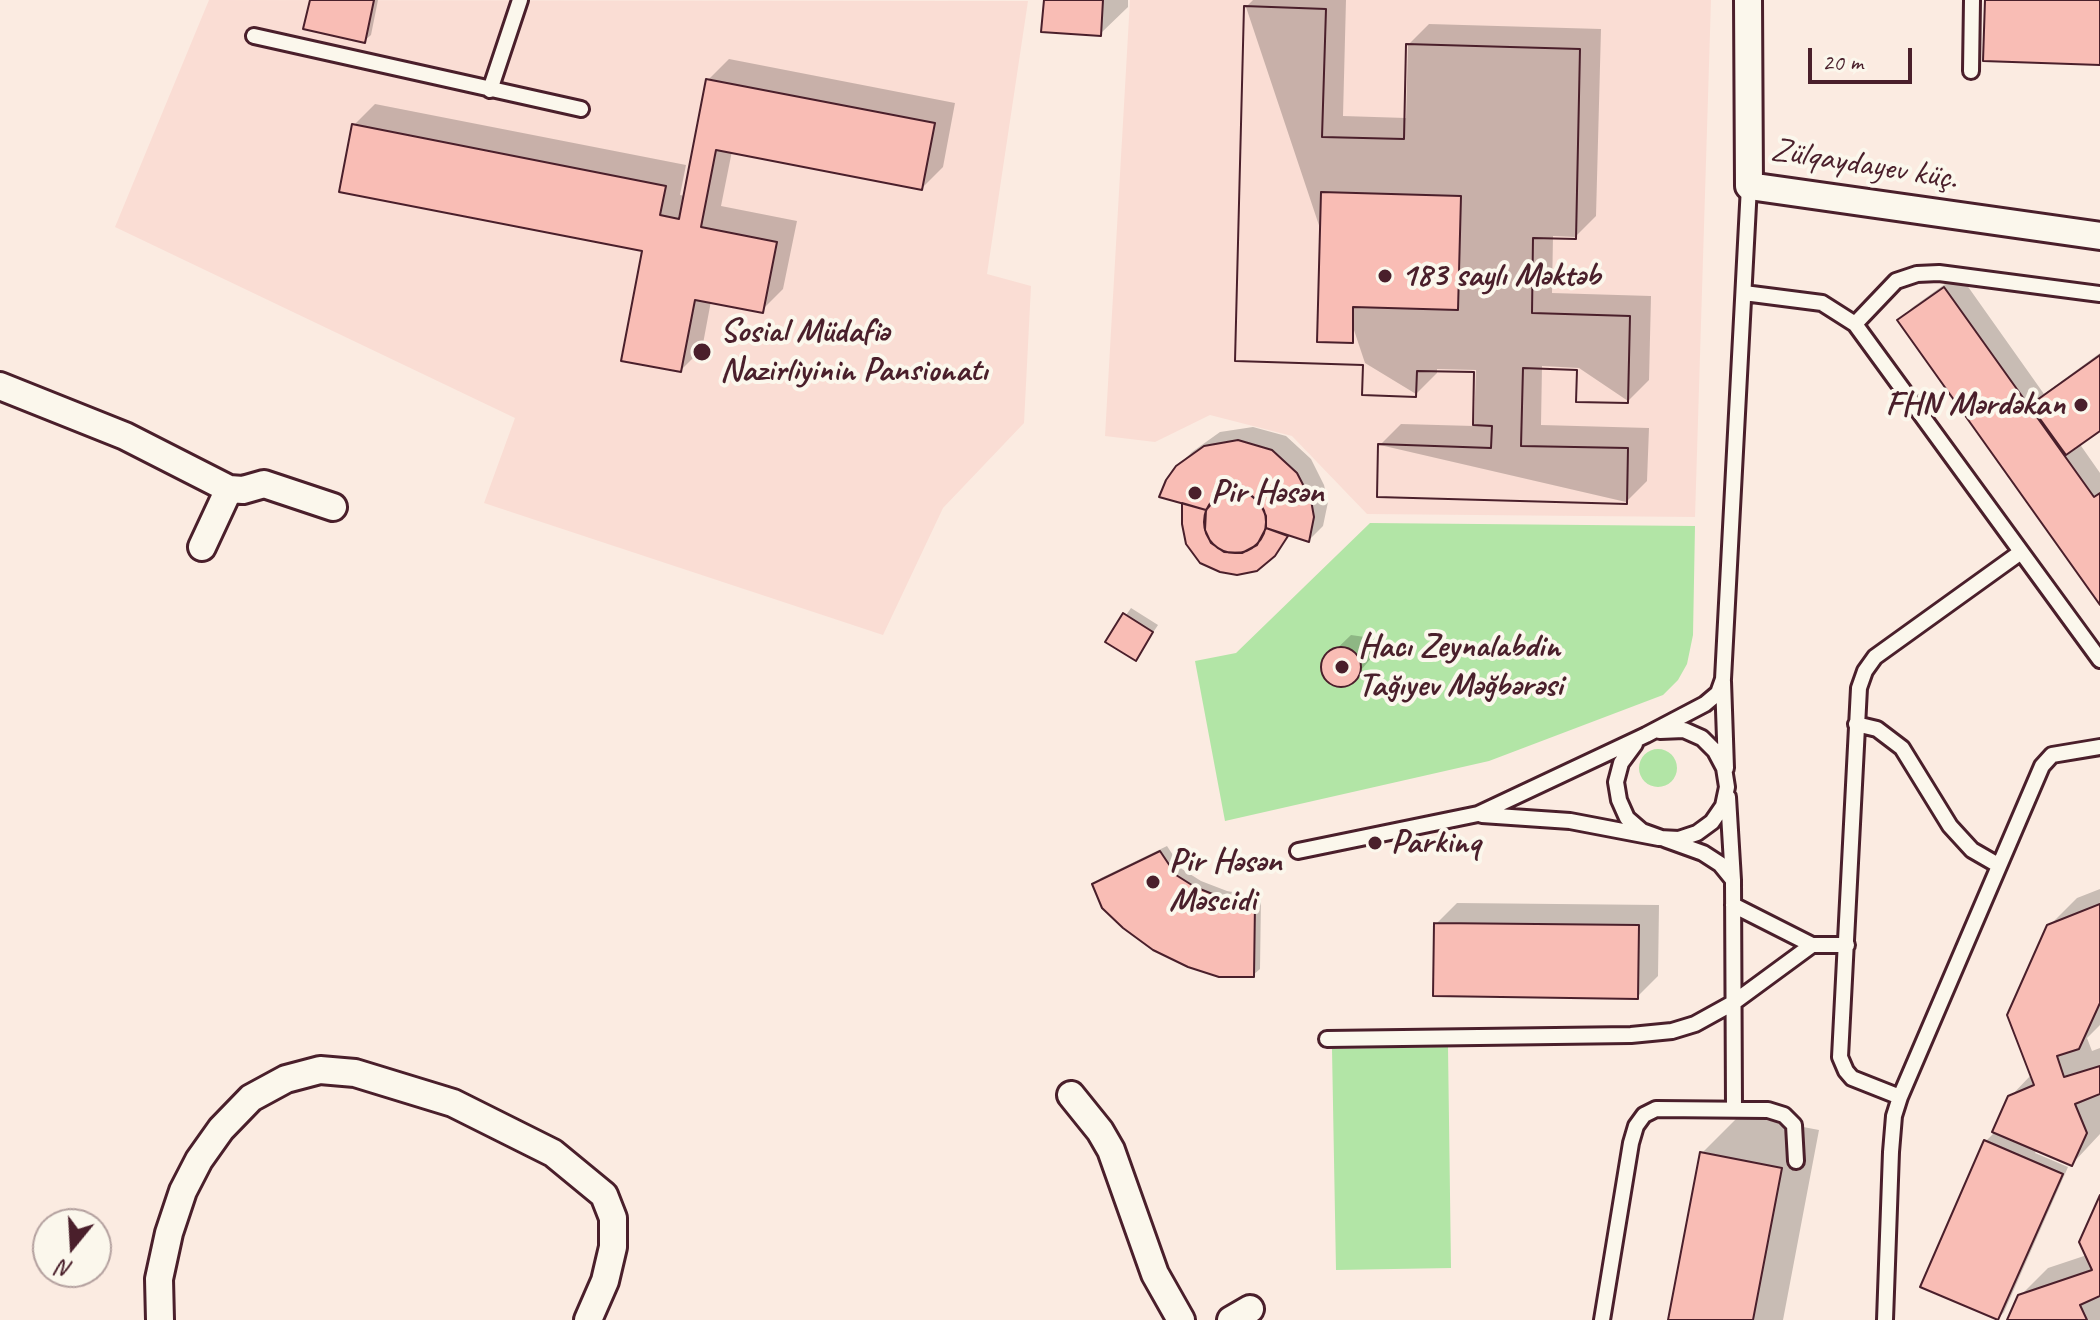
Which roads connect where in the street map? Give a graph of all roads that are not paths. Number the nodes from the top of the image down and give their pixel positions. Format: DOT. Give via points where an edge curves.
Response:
graph roads {
  1 [pos="520,0"];
  2 [pos="1748,0"];
  3 [pos="1972,0"];
  4 [pos="254,36"];
  5 [pos="1971,71"];
  6 [pos="490,90"];
  7 [pos="581,109"];
  8 [pos="1749,186"];
  9 [pos="2100,236"];
  10 [pos="1744,293"];
  11 [pos="2100,294"];
  12 [pos="1855,324"];
  13 [pos="0,386"];
  14 [pos="229,489"];
  15 [pos="333,507"];
  16 [pos="202,547"];
  17 [pos="2021,552"];
  18 [pos="2100,660"];
  19 [pos="1723,679"];
  20 [pos="1856,724"];
  21 [pos="1646,735"];
  22 [pos="2100,747"];
  23 [pos="1727,787"];
  24 [pos="1478,814"];
  25 [pos="1659,838"];
  26 [pos="1298,851"];
  27 [pos="1998,865"];
  28 [pos="1733,880"];
  29 [pos="1733,905"];
  30 [pos="1812,945"];
  31 [pos="1847,945"];
  32 [pos="1733,1003"];
  33 [pos="1327,1039"];
  34 [pos="1071,1095"];
  35 [pos="1900,1097"];
  36 [pos="1734,1108"];
  37 [pos="1796,1161"];
  38 [pos="160,1320"];
  39 [pos="588,1320"];
  40 [pos="1181,1320"];
  41 [pos="1602,1320"];
  42 [pos="1885,1320"];
  1 -- 6 [label="lane"];
  2 -- 8 [label="street, Zülqaydayev küç."];
  3 -- 5 [label="lane"];
  4 -- 6 [label="lane"];
  6 -- 7 [label="lane"];
  8 -- 9 [label="street, Zülqaydayev küç."];
  8 -- 10 [label="lane"];
  10 -- 12 [label="lane" via="1822,303"];
  10 -- 19 [label="lane"];
  11 -- 12 [label="lane" via="1917,274 1896,281"];
  12 -- 17 [label="lane"];
  13 -- 14 [label="street" via="125,436"];
  14 -- 15 [label="street" via="264,484"];
  14 -- 16 [label="street"];
  17 -- 18 [label="lane"];
  17 -- 20 [label="lane" via="1875,657 1859,688"];
  19 -- 21 [label="lane" via="1718,693 1705,704"];
  19 -- 23 [label="lane"];
  20 -- 27 [label="lane" via="1877,729 1902,748 1950,826 1972,850"];
  20 -- 31 [label="lane"];
  21 -- 23 [label="lane" via="1684,730 1702,738 1724,768"];
  21 -- 24 [label="lane"];
  21 -- 25 [label="lane" via="1621,763 1617,791 1627,818"];
  22 -- 27 [label="lane" via="2052,755 2042,766"];
  23 -- 25 [label="lane" via="1723,806 1705,828 1679,839"];
  23 -- 28 [label="lane"];
  24 -- 25 [label="lane" via="1570,821"];
  24 -- 26 [label="lane"];
  25 -- 28 [label="lane" via="1703,853"];
  27 -- 35 [label="lane"];
  28 -- 29 [label="lane"];
  29 -- 30 [label="lane"];
  29 -- 32 [label="lane"];
  30 -- 31 [label="lane"];
  30 -- 32 [label="lane"];
  31 -- 35 [label="lane" via="1840,1057 1852,1078"];
  32 -- 33 [label="lane" via="1695,1024 1659,1033"];
  32 -- 36 [label="lane"];
  34 -- 40 [label="street" via="1111,1150 1155,1274"];
  35 -- 42 [label="lane" via="1891,1152"];
  36 -- 37 [label="lane" via="1784,1115 1794,1125"];
  36 -- 41 [label="lane" via="1656,1109 1636,1126"];
  38 -- 39 [label="street" via="159,1279 169,1233 199,1160 251,1098 286,1079 320,1070 355,1073 453,1103 553,1153 604,1195 613,1218 613,1247"];
}
